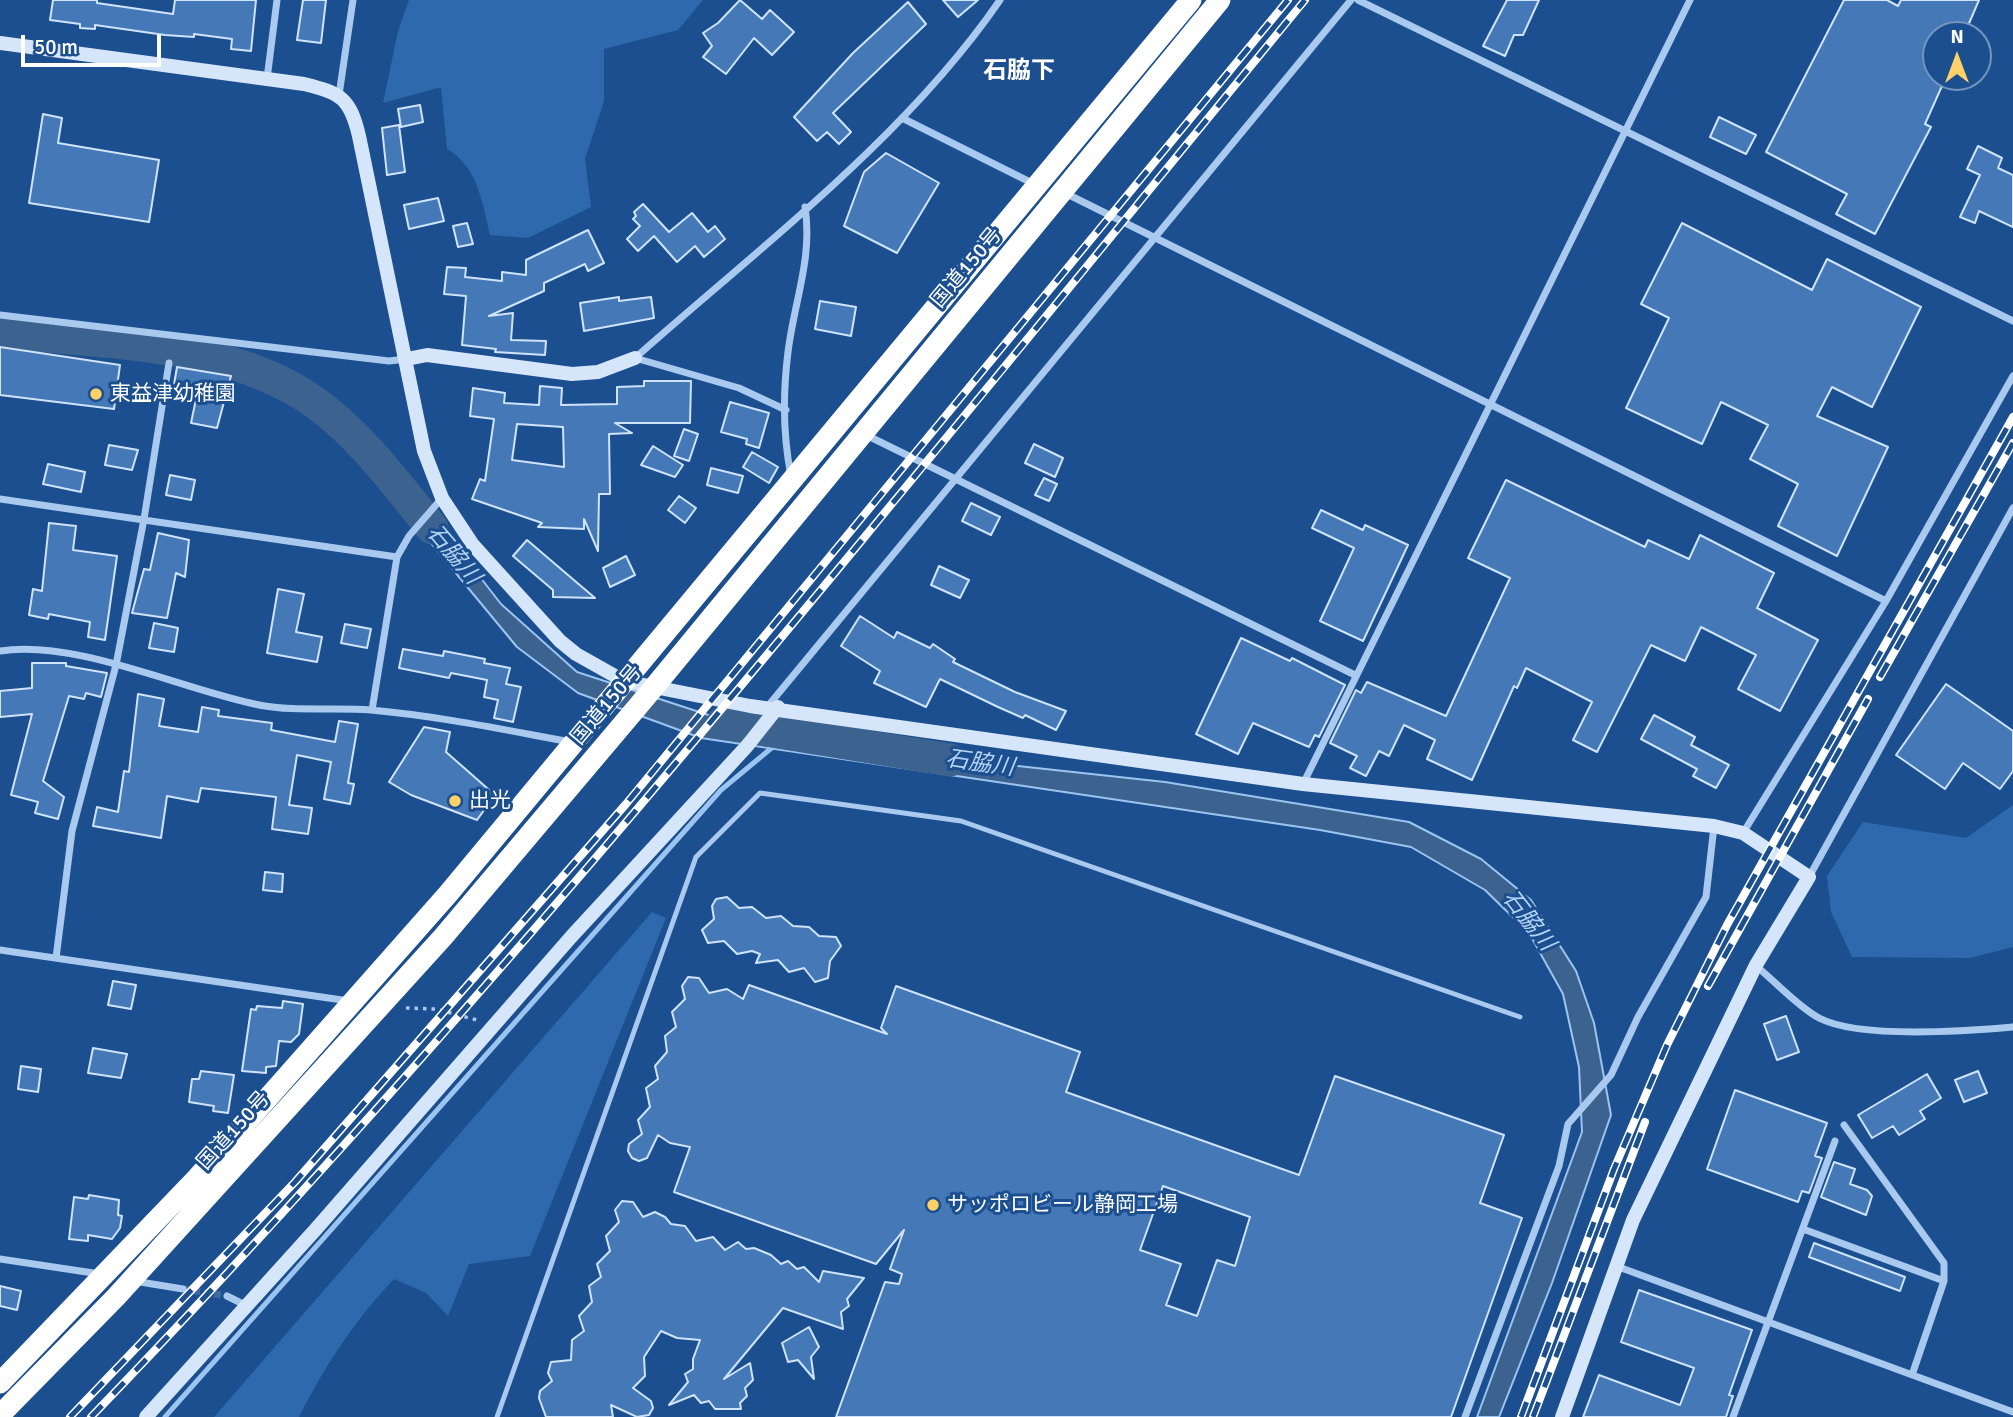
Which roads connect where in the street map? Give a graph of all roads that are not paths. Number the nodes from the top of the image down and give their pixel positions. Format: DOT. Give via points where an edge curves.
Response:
graph roads {
  1 [pos="277,0"];
  2 [pos="353,0"];
  3 [pos="1000,0"];
  4 [pos="1191,0"];
  5 [pos="1220,0"];
  6 [pos="1351,0"];
  7 [pos="1358,0"];
  8 [pos="1690,0"];
  9 [pos="0,43"];
  10 [pos="267,79"];
  11 [pos="339,95"];
  12 [pos="902,118"];
  13 [pos="1626,130"];
  14 [pos="1038,187"];
  15 [pos="1063,191"];
  16 [pos="805,207"];
  17 [pos="1155,238"];
  18 [pos="0,315"];
  19 [pos="2013,321"];
  20 [pos="635,358"];
  21 [pos="407,359"];
  22 [pos="169,363"];
  23 [pos="2013,376"];
  24 [pos="1490,403"];
  25 [pos="786,410"];
  26 [pos="863,433"];
  27 [pos="792,480"];
  28 [pos="954,480"];
  29 [pos="443,498"];
  30 [pos="0,499"];
  31 [pos="2013,508"];
  32 [pos="144,519"];
  33 [pos="397,557"];
  34 [pos="1886,601"];
  35 [pos="0,651"];
  36 [pos="116,665"];
  37 [pos="1355,675"];
  38 [pos="623,682"];
  39 [pos="652,690"];
  40 [pos="773,707"];
  41 [pos="372,710"];
  42 [pos="572,742"];
  43 [pos="1303,784"];
  44 [pos="1714,826"];
  45 [pos="1743,833"];
  46 [pos="1809,877"];
  47 [pos="0,950"];
  48 [pos="56,958"];
  49 [pos="1756,965"];
  50 [pos="353,1002"];
  51 [pos="1520,1017"];
  52 [pos="2013,1027"];
  53 [pos="1844,1125"];
  54 [pos="1835,1141"];
  55 [pos="1803,1230"];
  56 [pos="0,1259"];
  57 [pos="1616,1266"];
  58 [pos="103,1275"];
  59 [pos="130,1281"];
  60 [pos="1944,1281"];
  61 [pos="183,1289"];
  62 [pos="227,1296"];
  63 [pos="247,1306"];
  64 [pos="1768,1322"];
  65 [pos="1912,1375"];
  66 [pos="0,1383"];
  67 [pos="2013,1412"];
  68 [pos="0,1415"];
  69 [pos="146,1417"];
  70 [pos="497,1417"];
  71 [pos="1465,1417"];
  72 [pos="1562,1417"];
  73 [pos="1733,1417"];
  1 -- 10 [label="street"];
  2 -- 11 [label="street"];
  3 -- 12 [label="street" via="925,96"];
  4 -- 14 [label="highway, 国道150号"];
  5 -- 15 [label="highway, 国道150号"];
  6 -- 17 [label="street"];
  7 -- 13 [label="street"];
  8 -- 13 [label="street"];
  9 -- 10 [label="street"];
  10 -- 11 [label="street"];
  11 -- 21 [label="street" via="354,115"];
  12 -- 14 [label="street"];
  12 -- 16 [label="street"];
  13 -- 19 [label="street"];
  13 -- 24 [label="street"];
  14 -- 27 [label="highway, 国道150号"];
  15 -- 17 [label="street"];
  15 -- 26 [label="highway, 国道150号"];
  16 -- 20 [label="street"];
  16 -- 25 [label="street" via="807,257 788,351"];
  17 -- 24 [label="street"];
  17 -- 28 [label="street"];
  18 -- 21 [label="street" via="389,361"];
  20 -- 21 [label="street" via="598,372 572,374 427,355"];
  20 -- 25 [label="street" via="739,388"];
  21 -- 29 [label="street" via="424,451"];
  22 -- 32 [label="street"];
  23 -- 34 [label="street"];
  24 -- 34 [label="street"];
  24 -- 37 [label="street"];
  25 -- 27 [label="street"];
  26 -- 28 [label="street"];
  26 -- 39 [label="highway, 国道150号"];
  27 -- 38 [label="highway, 国道150号"];
  28 -- 37 [label="street"];
  28 -- 40 [label="street"];
  29 -- 33 [label="street"];
  29 -- 38 [label="street" via="473,545 538,620 576,654"];
  30 -- 32 [label="street"];
  31 -- 46 [label="street"];
  32 -- 33 [label="street"];
  32 -- 36 [label="street"];
  33 -- 41 [label="street"];
  34 -- 45 [label="street"];
  35 -- 36 [label="street" via="42,650"];
  36 -- 41 [label="street" via="261,706"];
  36 -- 48 [label="street" via="72,831"];
  37 -- 43 [label="street"];
  38 -- 39 [label="street"];
  38 -- 42 [label="highway, 国道150号"];
  39 -- 40 [label="street"];
  39 -- 59 [label="highway, 国道150号" via="443,937"];
  40 -- 43 [label="street"];
  40 -- 63 [label="street" via="747,746 571,937"];
  41 -- 42 [label="street"];
  42 -- 50 [label="highway, 国道150号"];
  43 -- 44 [label="street"];
  44 -- 45 [label="street"];
  44 -- 71 [label="street" via="1706,897 1611,1074 1568,1124 1559,1166"];
  45 -- 46 [label="street"];
  46 -- 49 [label="street"];
  47 -- 48 [label="street"];
  48 -- 50 [label="street"];
  49 -- 52 [label="street" via="1819,1018 1844,1025 1943,1033"];
  49 -- 57 [label="street" via="1633,1220"];
  50 -- 58 [label="highway, 国道150号" via="197,1178"];
  51 -- 70 [label="lane" via="961,821 760,793 696,857"];
  53 -- 60 [label="street" via="1944,1263"];
  54 -- 55 [label="street"];
  55 -- 60 [label="street"];
  55 -- 64 [label="street"];
  56 -- 58 [label="street"];
  57 -- 64 [label="street"];
  57 -- 72 [label="street"];
  58 -- 66 [label="highway, 国道150号"];
  59 -- 61 [label="street"];
  59 -- 68 [label="highway, 国道150号"];
  60 -- 65 [label="street"];
  62 -- 63 [label="street"];
  63 -- 69 [label="street"];
  64 -- 65 [label="street"];
  64 -- 73 [label="street"];
  65 -- 67 [label="street"];
}
